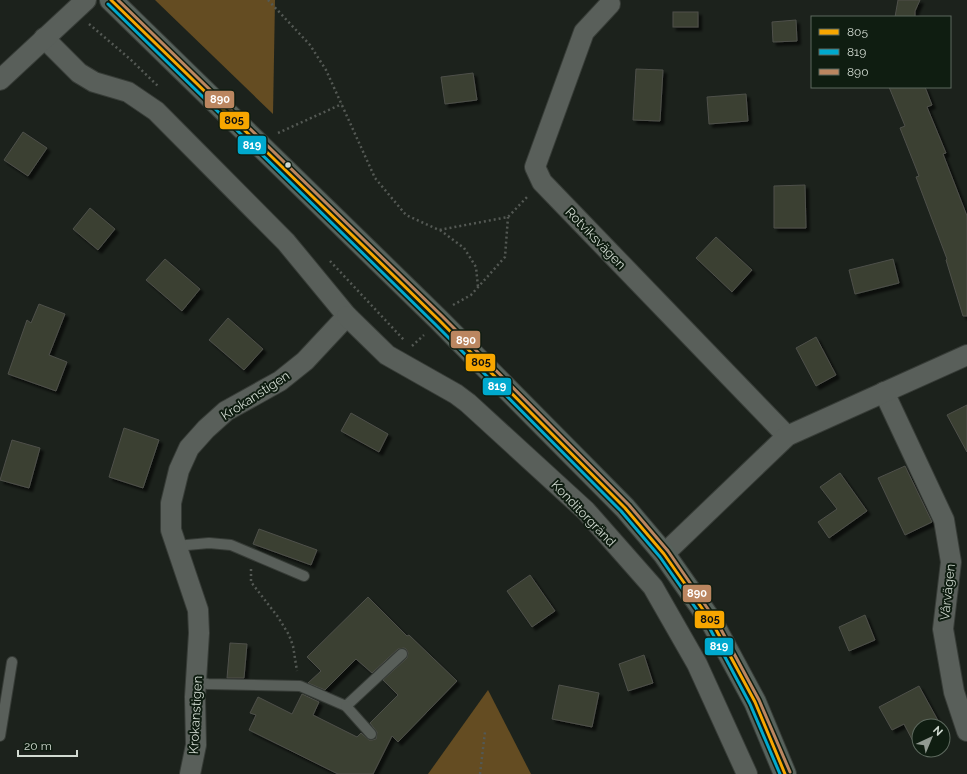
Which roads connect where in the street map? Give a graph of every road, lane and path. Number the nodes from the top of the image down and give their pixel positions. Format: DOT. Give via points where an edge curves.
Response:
graph roads {
  1 [pos="111,0"];
  2 [pos="268,0"];
  3 [pos="610,2"];
  4 [pos="80,6"];
  5 [pos="44,38"];
  6 [pos="130,59"];
  7 [pos="0,80"];
  8 [pos="342,104"];
  9 [pos="273,128"];
  10 [pos="542,182"];
  11 [pos="508,217"];
  12 [pos="439,230"];
  13 [pos="478,287"];
  14 [pos="453,305"];
  15 [pos="347,316"];
  16 [pos="967,355"];
  17 [pos="884,392"];
  18 [pos="787,436"];
  19 [pos="176,546"];
  20 [pos="664,554"];
  21 [pos="256,556"];
  22 [pos="304,576"];
  23 [pos="402,654"];
  24 [pos="12,662"];
  25 [pos="196,682"];
  26 [pos="300,686"];
  27 [pos="346,706"];
  28 [pos="967,731"];
  29 [pos="486,732"];
  30 [pos="371,734"];
  31 [pos="0,736"];
  32 [pos="190,774"];
  33 [pos="480,774"];
  34 [pos="747,774"];
  35 [pos="785,774"];
  1 -- 20 [label="main road" via="439,320 625,508"];
  2 -- 8 [label="path" via="310,46 326,70"];
  3 -- 10 [label="street, Rotviksvägen" via="584,32 535,167"];
  4 -- 5 [label="street"];
  4 -- 6 [label="path"];
  5 -- 7 [label="street"];
  5 -- 15 [label="street" via="79,73 94,82 128,92 156,111 286,242"];
  8 -- 9 [label="path" via="279,134"];
  8 -- 12 [label="path" via="375,178 406,215"];
  10 -- 11 [label="path"];
  10 -- 18 [label="street, Rotviksvägen"];
  11 -- 12 [label="path"];
  11 -- 13 [label="path" via="505,257"];
  12 -- 13 [label="path" via="464,248 476,267"];
  13 -- 14 [label="path" via="471,295"];
  15 -- 19 [label="street, Krokanstigen" via="305,361 280,381 226,411 189,448 179,470 171,503 171,530"];
  15 -- 34 [label="street, Konditorgränd" via="387,355 468,403 586,511 653,587 697,664"];
  16 -- 17 [label="street"];
  17 -- 18 [label="street"];
  17 -- 28 [label="street, Vårvägen" via="944,520 951,562 943,629 954,692"];
  18 -- 20 [label="street"];
  19 -- 21 [label="lane" via="224,544"];
  19 -- 25 [label="street, Krokanstigen" via="198,610"];
  20 -- 35 [label="main road" via="713,624 755,702"];
  21 -- 22 [label="lane"];
  21 -- 26 [label="path" via="251,568 251,582 289,635"];
  23 -- 27 [label="lane"];
  24 -- 31 [label="lane"];
  25 -- 26 [label="lane"];
  25 -- 32 [label="street, Krokanstigen" via="196,745"];
  26 -- 27 [label="lane"];
  27 -- 30 [label="lane"];
  29 -- 33 [label="path"];
}
